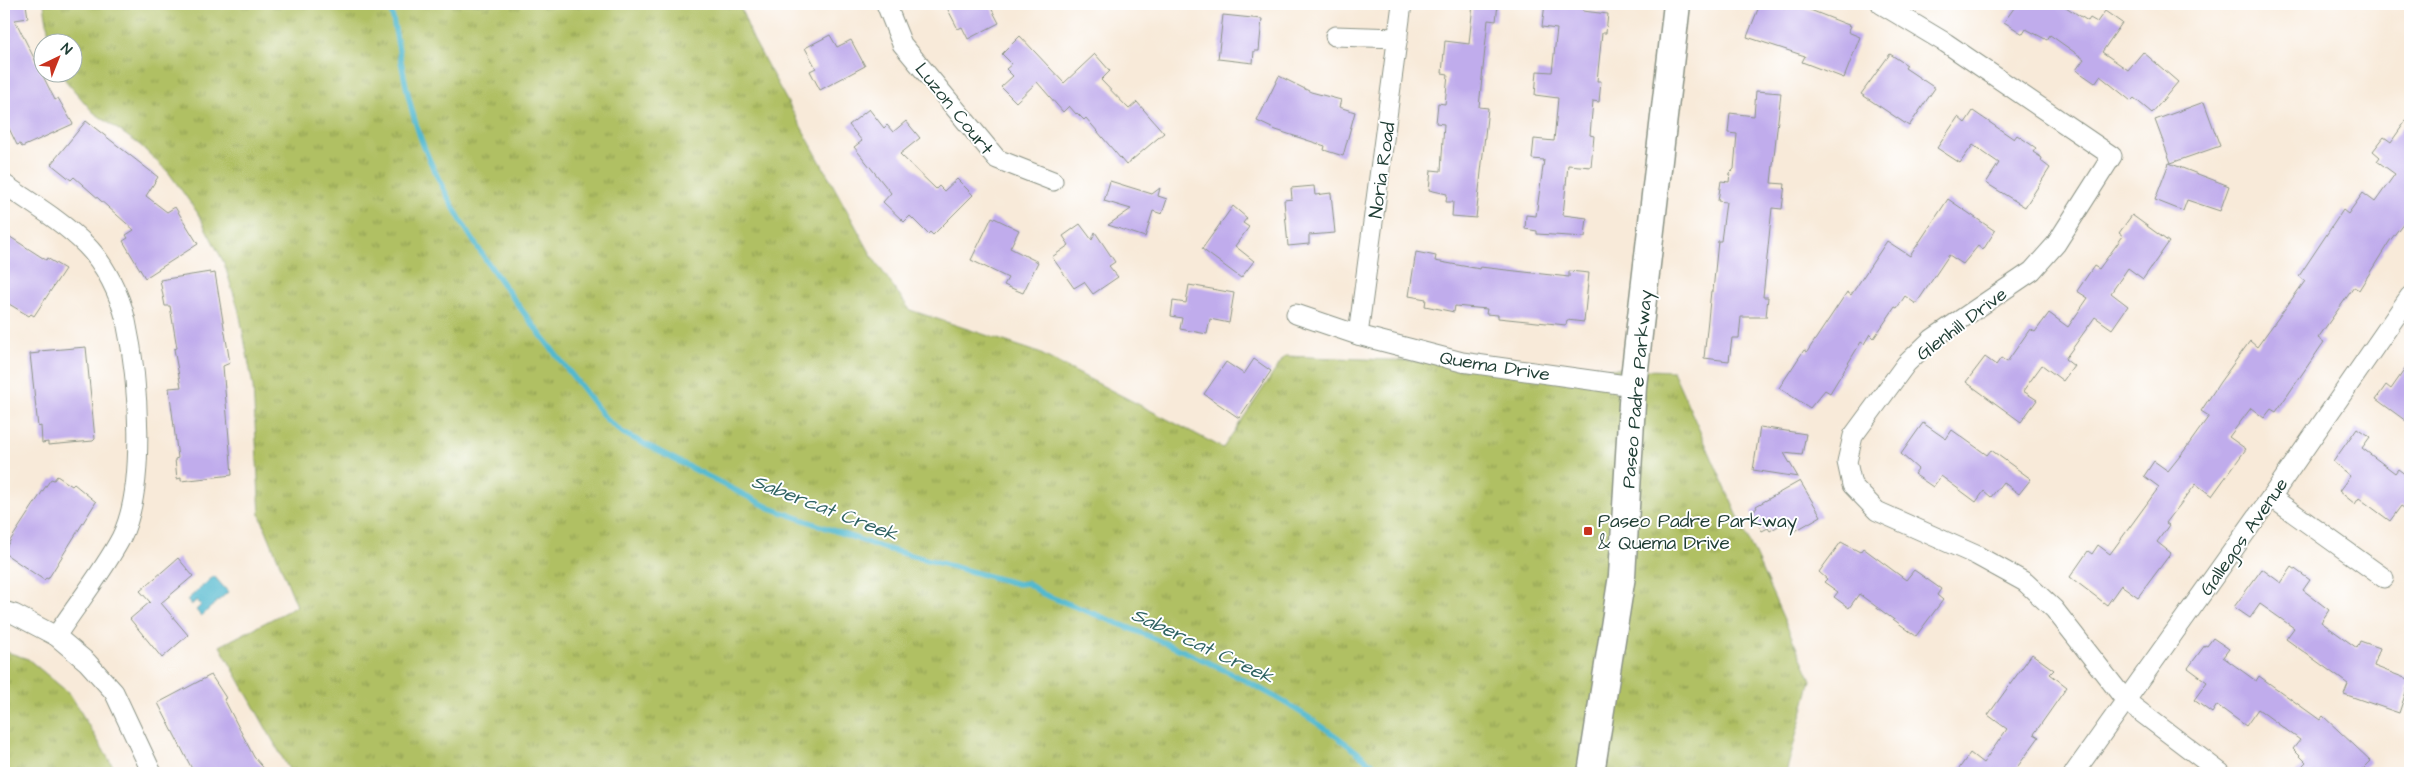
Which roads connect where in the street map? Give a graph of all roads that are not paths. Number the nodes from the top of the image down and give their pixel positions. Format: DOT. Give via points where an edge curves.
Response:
graph roads {
  1 [pos="886,4"];
  2 [pos="1402,4"];
  3 [pos="1677,4"];
  4 [pos="1881,4"];
  5 [pos="1335,36"];
  6 [pos="1398,38"];
  7 [pos="1053,181"];
  8 [pos="4,184"];
  9 [pos="2410,296"];
  10 [pos="1296,314"];
  11 [pos="1358,335"];
  12 [pos="1634,386"];
  13 [pos="2271,497"];
  14 [pos="2384,578"];
  15 [pos="4,611"];
  16 [pos="56,636"];
  17 [pos="2126,701"];
  18 [pos="1592,761"];
  19 [pos="152,773"];
  20 [pos="2074,773"];
  21 [pos="2221,773"];
  1 -- 7 [label="street, Luzon Court" via="902,44 997,159"];
  2 -- 6 [label="street, Noria Road"];
  3 -- 12 [label="main road, Paseo Padre Parkway"];
  4 -- 17 [label="street, Glenhill Drive" via="1946,43 2112,156 2056,244 2032,271 1932,339 1906,364 1853,436 1847,462 1852,485 1878,511 1976,555 2025,582 2054,609"];
  5 -- 6 [label="street"];
  6 -- 11 [label="street, Noria Road"];
  8 -- 16 [label="street" via="86,245 110,279 126,320 135,378 138,471 132,506 121,537"];
  9 -- 13 [label="street, Gallegos Avenue"];
  10 -- 11 [label="street, Quema Drive"];
  11 -- 12 [label="street, Quema Drive" via="1462,362"];
  12 -- 18 [label="main road, Paseo Padre Parkway" via="1622,576"];
  13 -- 14 [label="street"];
  13 -- 17 [label="street, Gallegos Avenue"];
  15 -- 16 [label="street"];
  16 -- 19 [label="street" via="88,662 114,692"];
  17 -- 20 [label="street, Gallegos Avenue"];
  17 -- 21 [label="street"];
}
